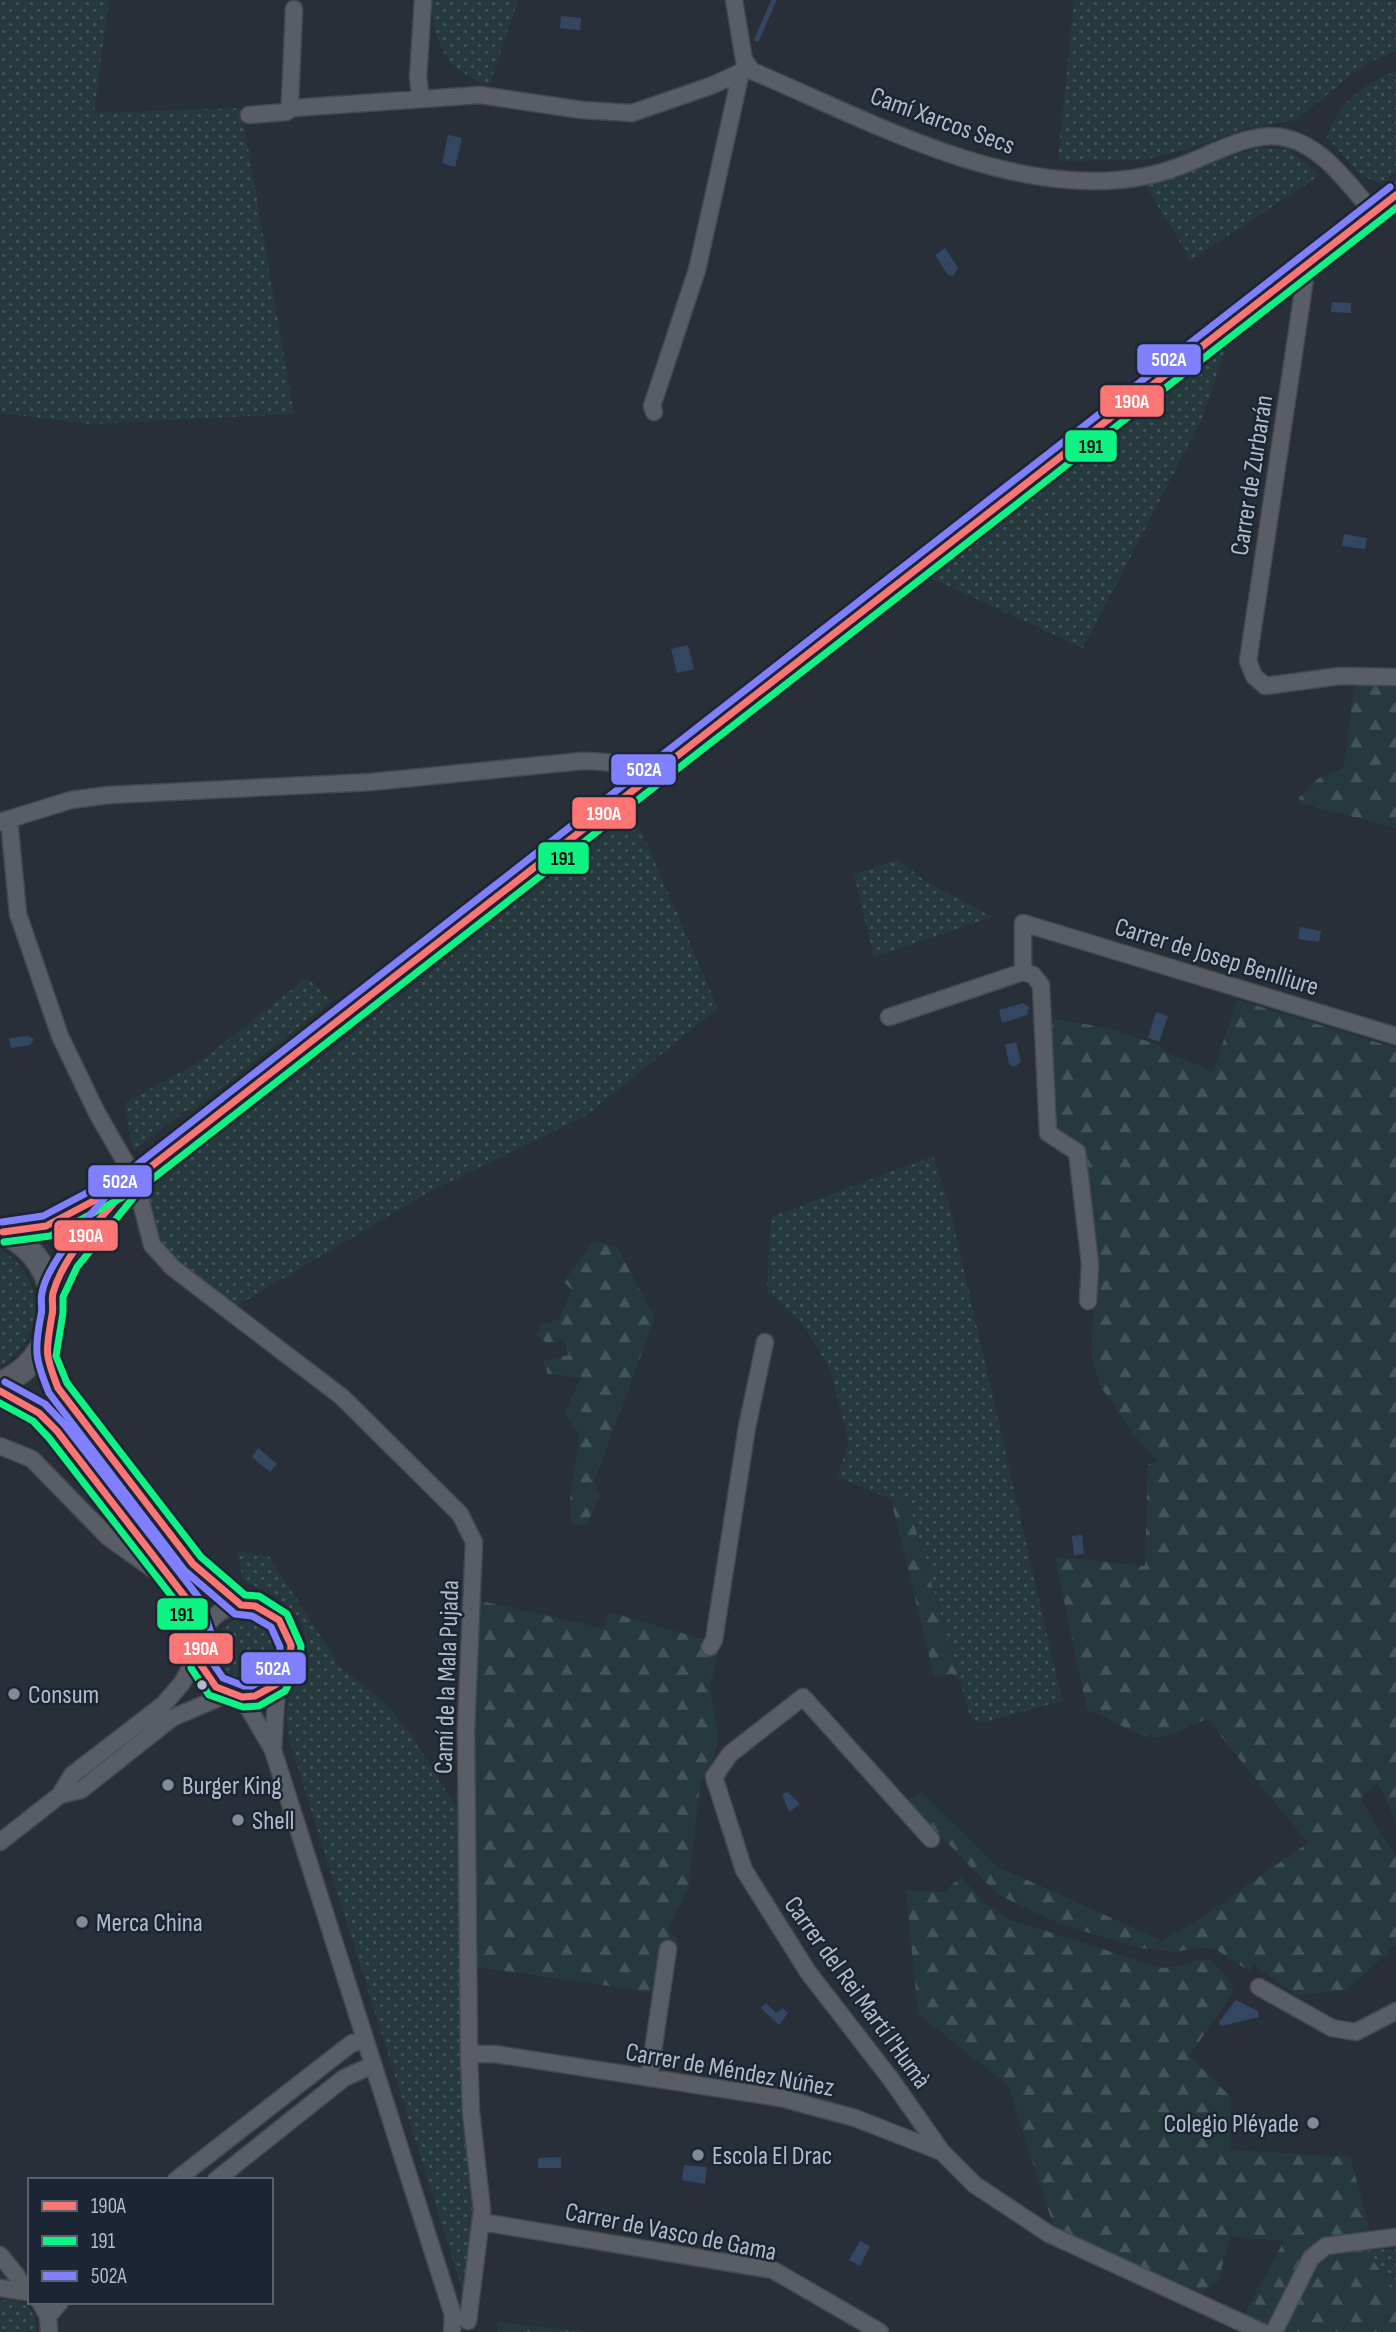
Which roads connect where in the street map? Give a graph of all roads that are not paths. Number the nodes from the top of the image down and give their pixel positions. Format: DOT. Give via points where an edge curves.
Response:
graph roads {
  1 [pos="423,0"];
  2 [pos="734,0"];
  3 [pos="294,9"];
  4 [pos="744,68"];
  5 [pos="421,99"];
  6 [pos="293,108"];
  7 [pos="249,115"];
  8 [pos="1396,195"];
  9 [pos="1373,212"];
  10 [pos="1307,265"];
  11 [pos="654,412"];
  12 [pos="1396,677"];
  13 [pos="646,781"];
  14 [pos="4,821"];
  15 [pos="1023,972"];
  16 [pos="889,1017"];
  17 [pos="1396,1036"];
  18 [pos="135,1179"];
  19 [pos="1,1231"];
  20 [pos="52,1295"];
  21 [pos="1088,1301"];
  22 [pos="765,1342"];
  23 [pos="45,1345"];
  24 [pos="0,1384"];
  25 [pos="0,1391"];
  26 [pos="0,1446"];
  27 [pos="178,1587"];
  28 [pos="241,1605"];
  29 [pos="201,1635"];
  30 [pos="710,1647"];
  31 [pos="199,1652"];
  32 [pos="277,1684"];
  33 [pos="235,1695"];
  34 [pos="273,1750"];
  35 [pos="60,1795"];
  36 [pos="931,1839"];
  37 [pos="0,1842"];
  38 [pos="668,1949"];
  39 [pos="1259,1987"];
  40 [pos="1396,2011"];
  41 [pos="365,2040"];
  42 [pos="470,2054"];
  43 [pos="373,2065"];
  44 [pos="649,2078"];
  45 [pos="942,2152"];
  46 [pos="179,2178"];
  47 [pos="219,2178"];
  48 [pos="482,2222"];
  49 [pos="1396,2237"];
  50 [pos="0,2255"];
  51 [pos="0,2288"];
  52 [pos="28,2292"];
  53 [pos="28,2302"];
  54 [pos="464,2323"];
  55 [pos="452,2332"];
  56 [pos="880,2332"];
  57 [pos="1262,2332"];
  58 [pos="1274,2332"];
  1 -- 5 [label="street"];
  2 -- 4 [label="street"];
  3 -- 6 [label="street"];
  4 -- 5 [label="street" via="667,103 632,113 480,95"];
  4 -- 9 [label="street, Camí Xarcos Secs" via="1005,172 1060,179 1147,177 1254,139 1288,138 1315,151"];
  4 -- 11 [label="street" via="703,246 652,406"];
  5 -- 6 [label="street"];
  6 -- 7 [label="street"];
  8 -- 9 [label="main road"];
  9 -- 10 [label="main road"];
  10 -- 12 [label="street, Carrer de Zurbarán" via="1248,661 1265,686 1340,676"];
  10 -- 13 [label="main road"];
  13 -- 14 [label="street" via="631,767 611,761 582,761 371,782 109,795 71,800"];
  13 -- 18 [label="main road"];
  14 -- 18 [label="street, Camí de la Mala Pujada" via="18,914 35,965 73,1065"];
  15 -- 16 [label="street"];
  15 -- 17 [label="street, Carrer de Josep Benlliure" via="1023,923"];
  15 -- 21 [label="street" via="1041,985 1048,1133 1077,1152 1090,1264"];
  18 -- 19 [label="main road" via="46,1226"];
  18 -- 20 [label="main road" via="68,1261"];
  18 -- 42 [label="street, Camí de la Mala Pujada" via="152,1245 173,1268 342,1397 460,1514 474,1542 467,1729"];
  19 -- 20 [label="main road" via="36,1257"];
  20 -- 23 [label="main road"];
  22 -- 30 [label="street"];
  23 -- 24 [label="main road" via="32,1364"];
  23 -- 28 [label="street" via="58,1388 193,1564"];
  25 -- 27 [label="street" via="39,1413 57,1431"];
  26 -- 27 [label="street" via="32,1459 108,1537"];
  27 -- 29 [label="street"];
  28 -- 29 [label="street" via="217,1614"];
  28 -- 32 [label="street" via="268,1611 287,1632 290,1659"];
  29 -- 31 [label="street"];
  31 -- 33 [label="street" via="207,1677"];
  31 -- 35 [label="street" via="164,1704 72,1775"];
  32 -- 33 [label="street" via="255,1696"];
  32 -- 34 [label="street"];
  33 -- 34 [label="street"];
  33 -- 35 [label="street" via="172,1718 81,1790"];
  34 -- 41 [label="street"];
  35 -- 37 [label="street"];
  36 -- 45 [label="street, Carrer del Rei Martí l'Humà" via="803,1697 730,1754 713,1777 744,1870 808,1972"];
  38 -- 44 [label="street"];
  39 -- 40 [label="street" via="1332,2028 1356,2032"];
  41 -- 43 [label="street"];
  41 -- 46 [label="street" via="352,2043"];
  42 -- 44 [label="street, Carrer de Méndez Núñez"];
  42 -- 48 [label="street, Camí de la Mala Pujada"];
  43 -- 47 [label="street" via="344,2078"];
  43 -- 54 [label="street"];
  44 -- 45 [label="street, Carrer de Méndez Núñez" via="781,2098 855,2118"];
  45 -- 57 [label="street, Carrer de Méndez Núñez" via="975,2185 1049,2234"];
  48 -- 54 [label="street, Camí de la Mala Pujada"];
  48 -- 56 [label="street, Carrer de Vasco de Gama" via="772,2270"];
  49 -- 58 [label="street" via="1326,2246 1311,2258"];
  50 -- 52 [label="street"];
  51 -- 53 [label="street"];
  54 -- 55 [label="street, Camí de la Mala Pujada"];
}
